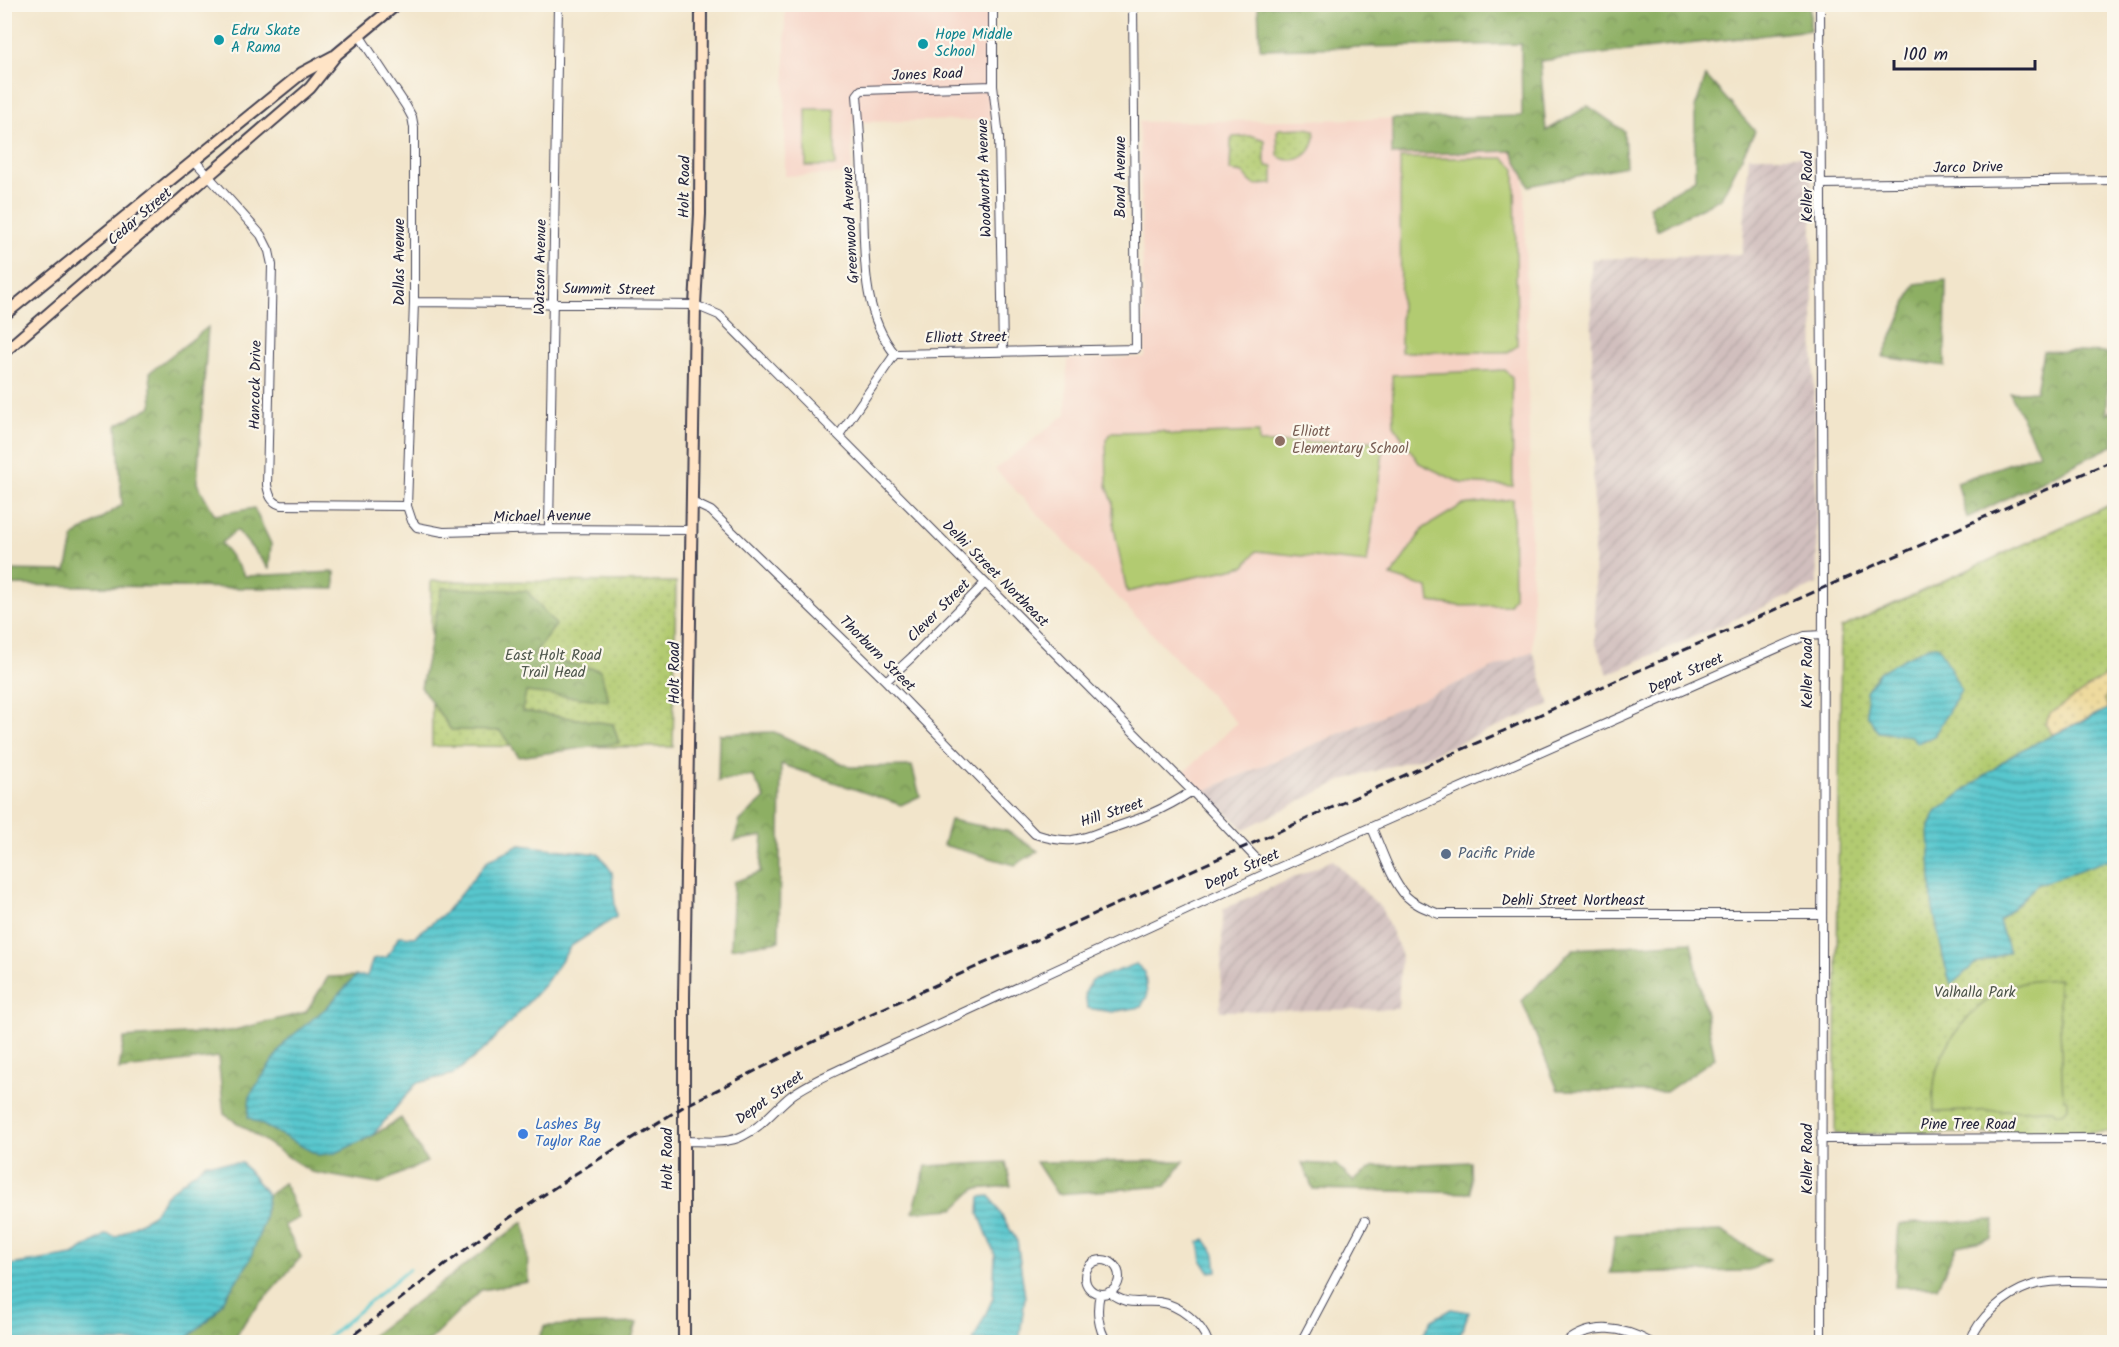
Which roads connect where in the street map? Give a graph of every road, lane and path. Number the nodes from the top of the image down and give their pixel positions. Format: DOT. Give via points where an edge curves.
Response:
graph roads {
  1 [pos="396,4"];
  2 [pos="558,4"];
  3 [pos="701,4"];
  4 [pos="993,4"];
  5 [pos="1133,4"];
  6 [pos="1820,4"];
  7 [pos="359,35"];
  8 [pos="337,54"];
  9 [pos="993,86"];
  10 [pos="861,90"];
  11 [pos="195,161"];
  12 [pos="208,177"];
  13 [pos="2115,180"];
  14 [pos="1822,184"];
  15 [pos="120,221"];
  16 [pos="104,268"];
  17 [pos="414,302"];
  18 [pos="554,303"];
  19 [pos="695,305"];
  20 [pos="4,315"];
  21 [pos="1136,349"];
  22 [pos="1003,351"];
  23 [pos="4,352"];
  24 [pos="895,354"];
  25 [pos="839,435"];
  26 [pos="692,502"];
  27 [pos="407,506"];
  28 [pos="549,529"];
  29 [pos="692,530"];
  30 [pos="986,583"];
  31 [pos="1822,635"];
  32 [pos="886,681"];
  33 [pos="1192,791"];
  34 [pos="1372,828"];
  35 [pos="1035,834"];
  36 [pos="1269,872"];
  37 [pos="1821,914"];
  38 [pos="2115,1138"];
  39 [pos="1821,1139"];
  40 [pos="683,1141"];
  41 [pos="1365,1221"];
  42 [pos="2115,1282"];
  43 [pos="1109,1292"];
  44 [pos="1100,1294"];
  45 [pos="684,1342"];
  46 [pos="1107,1342"];
  47 [pos="1208,1342"];
  48 [pos="1301,1342"];
  49 [pos="1567,1342"];
  50 [pos="1650,1342"];
  51 [pos="1821,1342"];
  52 [pos="1970,1342"];
  1 -- 7 [label="main road"];
  2 -- 18 [label="street, Watson Avenue"];
  3 -- 19 [label="main road, Holt Road" via="700,214"];
  4 -- 9 [label="street, Woodworth Avenue"];
  5 -- 21 [label="street, Bond Avenue"];
  6 -- 14 [label="street, Keller Road"];
  7 -- 8 [label="main road"];
  7 -- 17 [label="street, Dallas Avenue" via="412,117"];
  8 -- 11 [label="main road, Cedar Street" via="302,73"];
  8 -- 12 [label="main road, Cedar Street" via="314,83"];
  9 -- 10 [label="street, Jones Road"];
  9 -- 22 [label="street, Woodworth Avenue" via="999,136"];
  10 -- 24 [label="street, Greenwood Avenue" via="857,95 867,283 877,325"];
  11 -- 12 [label="street, Hancock Drive"];
  11 -- 15 [label="main road, Cedar Street"];
  12 -- 16 [label="main road, Cedar Street"];
  12 -- 27 [label="street, Hancock Drive" via="261,235 269,251 269,495 281,506"];
  13 -- 14 [label="street, Jarco Drive"];
  14 -- 31 [label="street, Keller Road"];
  15 -- 16 [label="main road" via="127,239"];
  15 -- 20 [label="main road, Cedar Street"];
  16 -- 23 [label="main road, Cedar Street"];
  17 -- 18 [label="street, Summit Street"];
  17 -- 27 [label="street, Dallas Avenue"];
  18 -- 19 [label="street, Summit Street"];
  18 -- 28 [label="street, Watson Avenue"];
  19 -- 25 [label="street, Delhi Street Northeast" via="719,315"];
  19 -- 26 [label="main road, Holt Road"];
  21 -- 22 [label="street, Elliott Street"];
  22 -- 24 [label="street, Elliott Street"];
  24 -- 25 [label="street"];
  25 -- 30 [label="street, Delhi Street Northeast"];
  26 -- 29 [label="main road, Holt Road"];
  26 -- 32 [label="street, Thorburn Street" via="711,511"];
  27 -- 28 [label="street, Michael Avenue" via="412,521 423,529"];
  28 -- 29 [label="street, Michael Avenue"];
  29 -- 40 [label="main road, Holt Road"];
  30 -- 32 [label="street, Clever Street"];
  30 -- 33 [label="street, Delhi Street Northeast"];
  31 -- 34 [label="street, Depot Street" via="1805,636"];
  31 -- 37 [label="street, Keller Road"];
  32 -- 35 [label="street, Thorburn Street"];
  33 -- 35 [label="street, Hill Street" via="1150,815 1091,835 1071,840"];
  33 -- 36 [label="street, Delhi Street Northeast"];
  34 -- 36 [label="street, Depot Street"];
  34 -- 37 [label="street, Dehli Street Northeast" via="1406,896 1439,914"];
  36 -- 40 [label="street, Depot Street" via="821,1078 739,1138"];
  37 -- 39 [label="street, Keller Road"];
  38 -- 39 [label="street, Pine Tree Road"];
  39 -- 51 [label="street, Keller Road"];
  40 -- 45 [label="main road, Holt Road"];
  41 -- 48 [label="street"];
  42 -- 52 [label="street" via="2029,1286 1985,1315"];
  43 -- 44 [label="street"];
  43 -- 44 [label="street" via="1117,1285 1118,1270 1110,1262 1094,1261 1084,1280 1091,1291"];
  43 -- 47 [label="street" via="1121,1301 1160,1302 1176,1307 1198,1324"];
  44 -- 46 [label="street" via="1099,1322"];
  49 -- 50 [label="street" via="1576,1335 1609,1327"];
}
